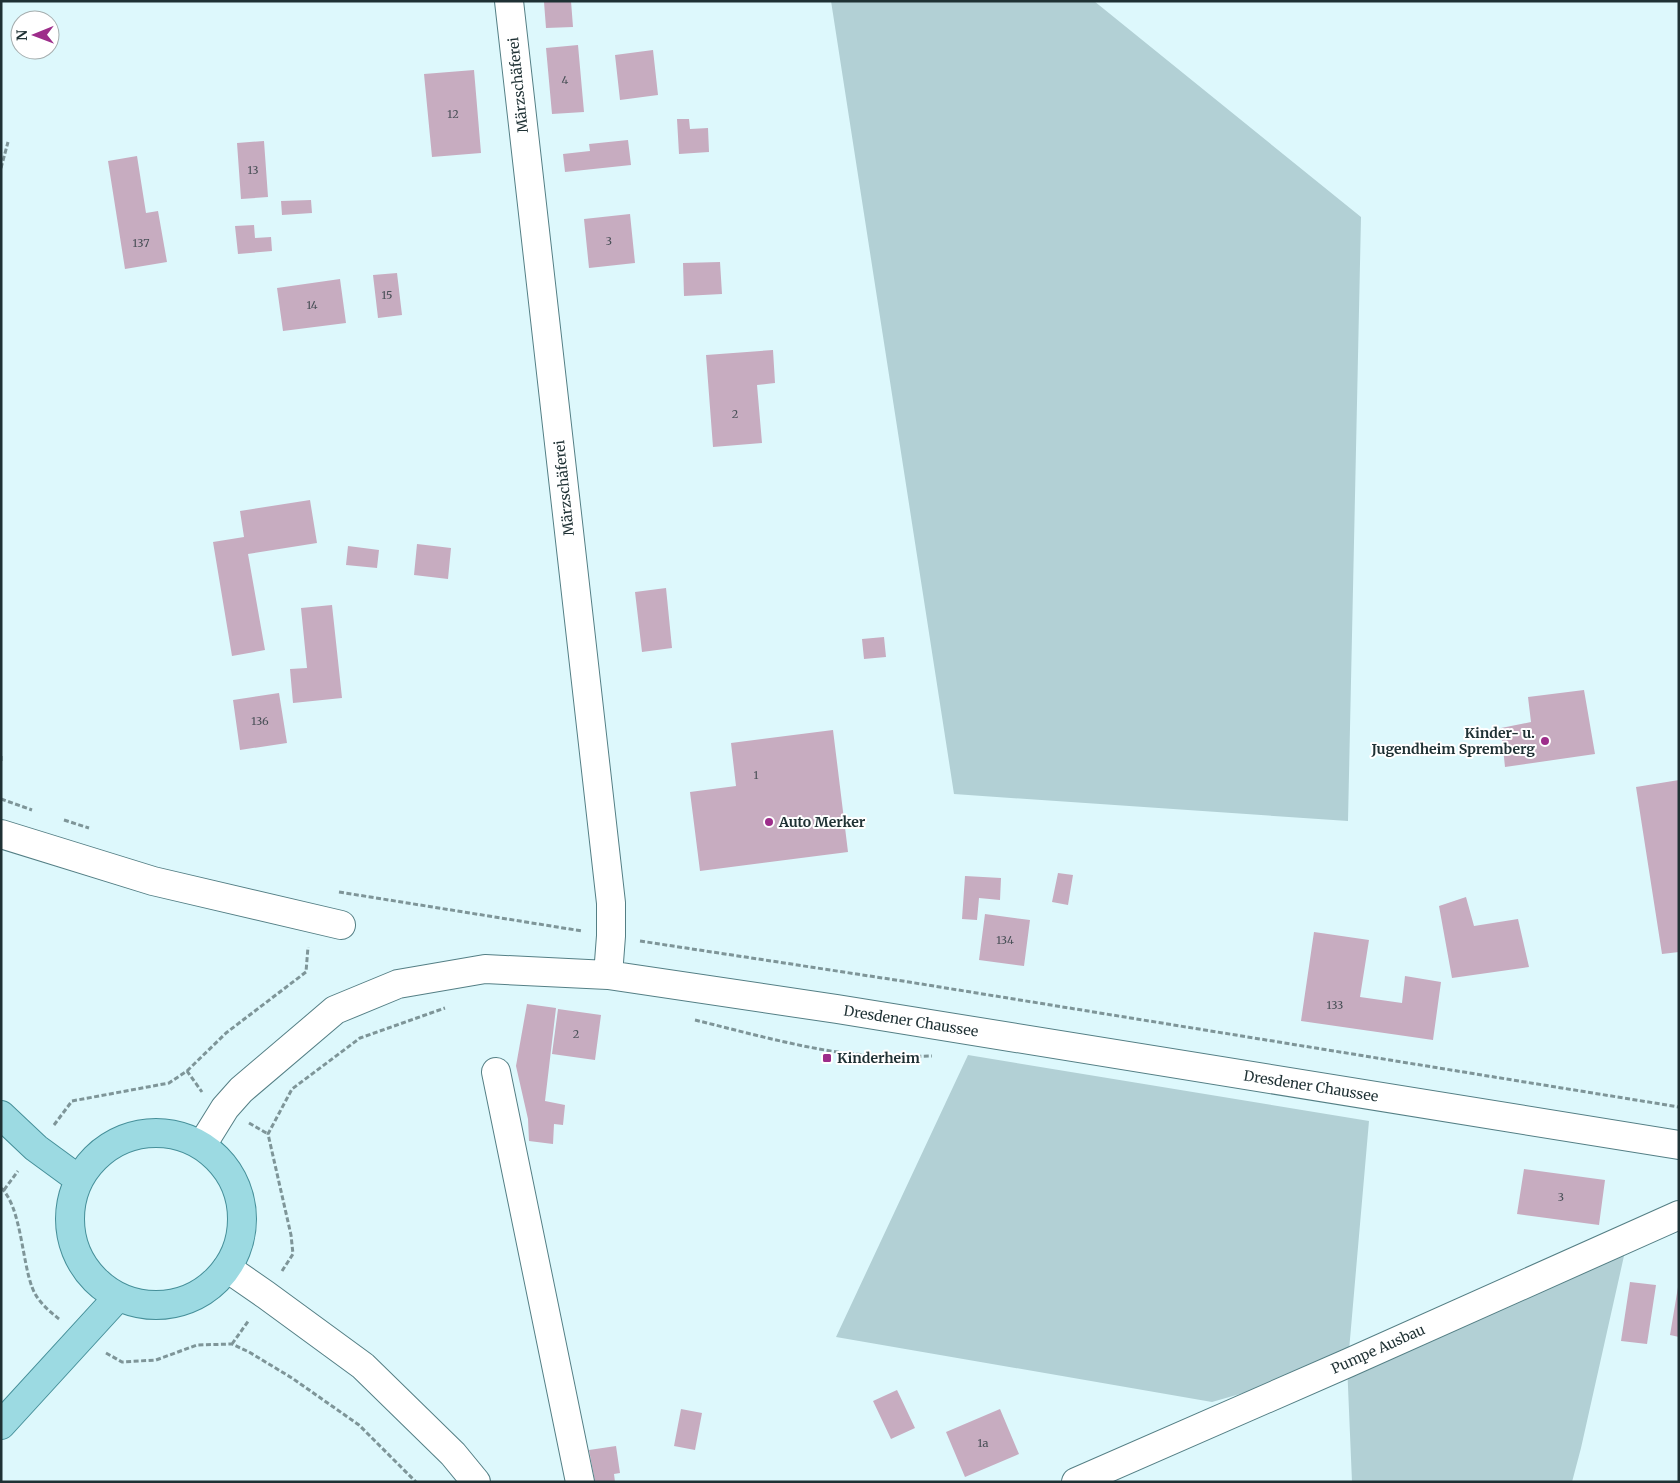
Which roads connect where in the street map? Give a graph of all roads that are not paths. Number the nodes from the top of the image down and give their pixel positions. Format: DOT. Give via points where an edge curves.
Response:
graph roads {
  1 [pos="509,1"];
  2 [pos="1,834"];
  3 [pos="341,925"];
  4 [pos="608,975"];
  5 [pos="496,1072"];
  6 [pos="1,1115"];
  7 [pos="202,1145"];
  8 [pos="1679,1145"];
  9 [pos="77,1178"];
  10 [pos="1679,1215"];
  11 [pos="227,1268"];
  12 [pos="118,1297"];
  13 [pos="1,1425"];
  14 [pos="476,1482"];
  15 [pos="580,1482"];
  16 [pos="1076,1482"];
  1 -- 4 [label="street, Märzschäferei" via="611,903"];
  2 -- 3 [label="street" via="153,881"];
  4 -- 7 [label="street, Dresdener Chaussee" via="485,969 398,984 335,1010 241,1090 224,1108"];
  4 -- 8 [label="street, Dresdener Chaussee" via="846,1010"];
  5 -- 15 [label="street"];
  6 -- 9 [label="main road" via="36,1148"];
  7 -- 9 [label="main road" via="171,1134 134,1136 103,1152"];
  7 -- 11 [label="main road" via="233,1180 242,1212 239,1243"];
  9 -- 12 [label="main road" via="69,1205 71,1235 82,1263 98,1283"];
  10 -- 16 [label="street, Pumpe Ausbau"];
  11 -- 12 [label="main road" via="203,1291 174,1304 149,1305"];
  11 -- 14 [label="street" via="363,1366 453,1454"];
  12 -- 13 [label="main road"];
}
